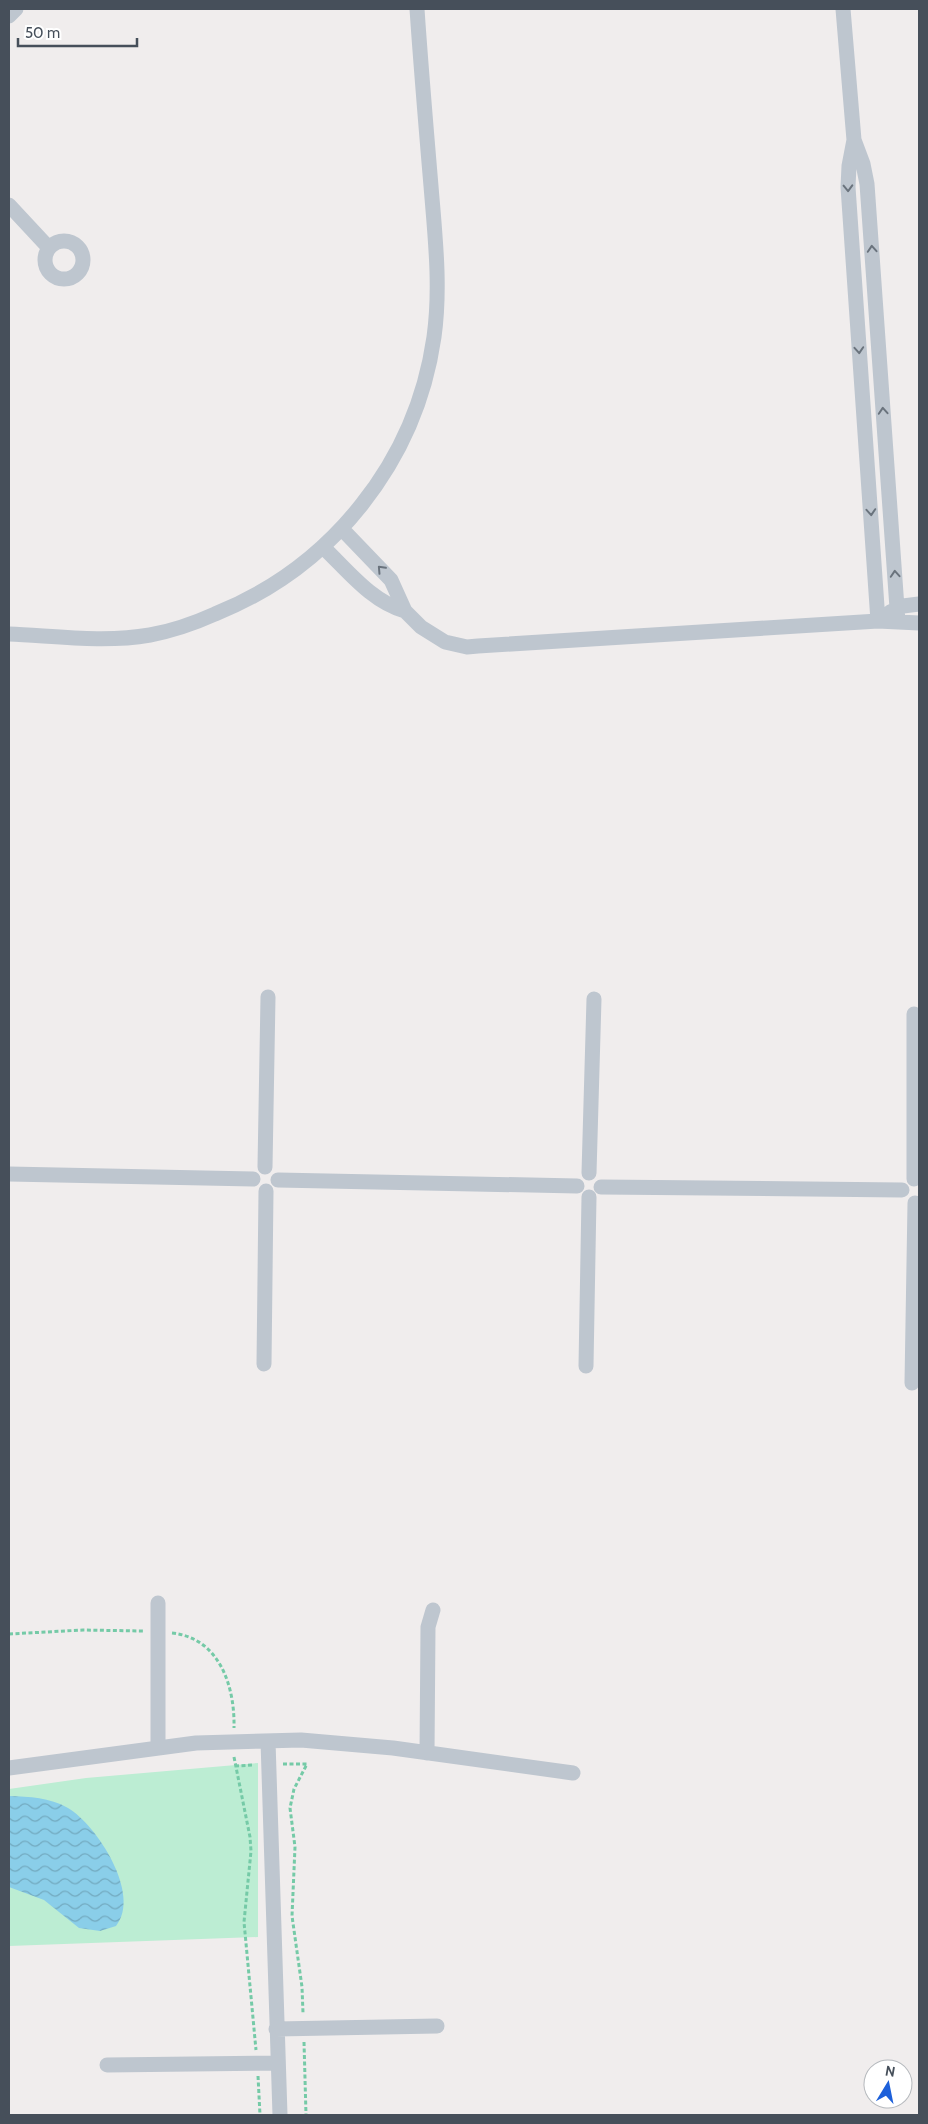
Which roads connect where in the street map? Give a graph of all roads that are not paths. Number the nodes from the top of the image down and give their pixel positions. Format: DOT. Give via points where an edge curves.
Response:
graph roads {
  1 [pos="16,9"];
  2 [pos="416,9"];
  3 [pos="843,9"];
  4 [pos="9,16"];
  5 [pos="854,140"];
  6 [pos="9,205"];
  7 [pos="49,248"];
  8 [pos="342,529"];
  9 [pos="324,548"];
  10 [pos="919,604"];
  11 [pos="405,611"];
  12 [pos="897,615"];
  13 [pos="878,621"];
  14 [pos="919,623"];
  15 [pos="9,634"];
  16 [pos="268,997"];
  17 [pos="594,999"];
  18 [pos="914,1014"];
  19 [pos="265,1167"];
  20 [pos="589,1173"];
  21 [pos="9,1174"];
  22 [pos="917,1179"];
  23 [pos="253,1180"];
  24 [pos="278,1180"];
  25 [pos="577,1186"];
  26 [pos="602,1187"];
  27 [pos="902,1190"];
  28 [pos="266,1191"];
  29 [pos="589,1197"];
  30 [pos="917,1202"];
  31 [pos="264,1364"];
  32 [pos="586,1366"];
  33 [pos="912,1383"];
  34 [pos="158,1603"];
  35 [pos="433,1610"];
  36 [pos="268,1741"];
  37 [pos="158,1747"];
  38 [pos="427,1753"];
  39 [pos="9,1768"];
  40 [pos="573,1773"];
  41 [pos="437,2026"];
  42 [pos="276,2029"];
  43 [pos="278,2063"];
  44 [pos="107,2065"];
  45 [pos="280,2115"];
  1 -- 4 [label="street"];
  2 -- 8 [label="street" via="436,248 434,335 424,383 408,426 380,480"];
  3 -- 5 [label="street"];
  12 -- 5 [label="street, one-way" via="867,184"];
  5 -- 13 [label="street, one-way" via="848,187"];
  6 -- 7 [label="street"];
  8 -- 9 [label="street"];
  11 -- 8 [label="street, one-way" via="391,580"];
  9 -- 11 [label="street" via="379,600"];
  9 -- 15 [label="street" via="287,576 244,602 164,632 114,638"];
  10 -- 12 [label="street"];
  11 -- 13 [label="street" via="437,638 467,647"];
  12 -- 13 [label="street"];
  12 -- 14 [label="street"];
  16 -- 19 [label="street"];
  17 -- 20 [label="street"];
  18 -- 22 [label="street"];
  19 -- 23 [label="street" via="258,1169"];
  19 -- 24 [label="street" via="273,1169"];
  20 -- 25 [label="street" via="582,1175"];
  20 -- 26 [label="street" via="600,1178"];
  21 -- 23 [label="street"];
  22 -- 27 [label="street" via="905,1183"];
  23 -- 28 [label="street" via="256,1186"];
  24 -- 25 [label="street"];
  24 -- 28 [label="street" via="272,1189"];
  25 -- 29 [label="street"];
  26 -- 27 [label="street"];
  26 -- 29 [label="street" via="596,1195"];
  27 -- 30 [label="street" via="907,1200"];
  28 -- 31 [label="street"];
  29 -- 32 [label="street"];
  30 -- 33 [label="street"];
  34 -- 37 [label="street"];
  35 -- 38 [label="street" via="428,1627"];
  36 -- 37 [label="street"];
  36 -- 38 [label="street" via="330,1742"];
  36 -- 42 [label="street"];
  37 -- 39 [label="street"];
  38 -- 40 [label="street"];
  41 -- 42 [label="street"];
  42 -- 43 [label="street"];
  43 -- 44 [label="street"];
  43 -- 45 [label="street"];
}
